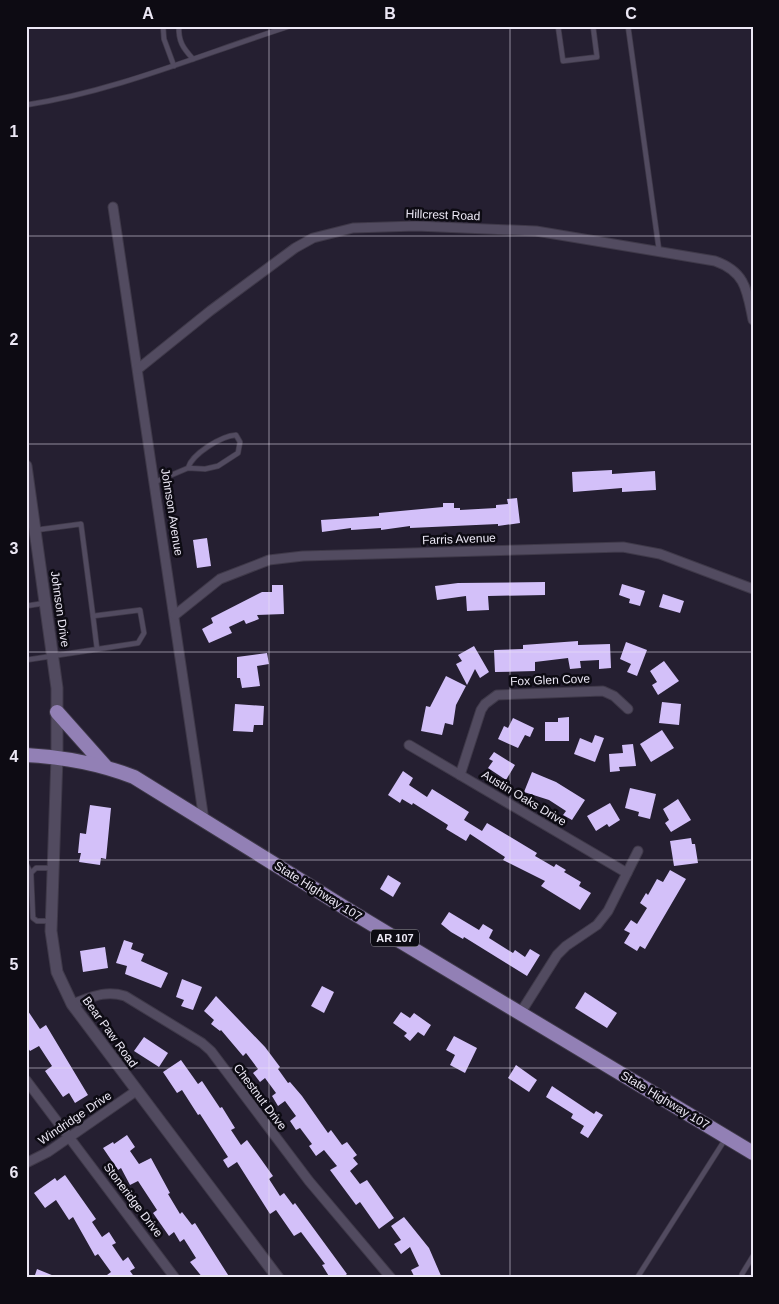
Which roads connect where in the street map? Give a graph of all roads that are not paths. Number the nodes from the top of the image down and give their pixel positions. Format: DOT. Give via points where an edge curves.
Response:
graph roads {
  1 [pos="163,26"];
  2 [pos="179,26"];
  3 [pos="290,26"];
  4 [pos="558,26"];
  5 [pos="593,26"];
  6 [pos="628,26"];
  7 [pos="194,59"];
  8 [pos="174,66"];
  9 [pos="26,105"];
  10 [pos="114,208"];
  11 [pos="659,250"];
  12 [pos="753,320"];
  13 [pos="138,369"];
  14 [pos="26,466"];
  15 [pos="188,468"];
  16 [pos="27,478"];
  17 [pos="155,482"];
  18 [pos="35,530"];
  19 [pos="753,589"];
  20 [pos="46,603"];
  21 [pos="26,606"];
  22 [pos="175,615"];
  23 [pos="93,616"];
  24 [pos="97,649"];
  25 [pos="53,656"];
  26 [pos="26,660"];
  27 [pos="628,709"];
  28 [pos="57,712"];
  29 [pos="409,744"];
  30 [pos="26,755"];
  31 [pos="57,757"];
  32 [pos="106,766"];
  33 [pos="460,775"];
  34 [pos="204,820"];
  35 [pos="638,851"];
  36 [pos="26,864"];
  37 [pos="52,868"];
  38 [pos="31,873"];
  39 [pos="627,874"];
  40 [pos="50,921"];
  41 [pos="72,1004"];
  42 [pos="521,1012"];
  43 [pos="26,1080"];
  44 [pos="136,1092"];
  45 [pos="727,1137"];
  46 [pos="70,1138"];
  47 [pos="753,1153"];
  48 [pos="26,1163"];
  49 [pos="753,1256"];
  50 [pos="742,1274"];
  51 [pos="175,1278"];
  52 [pos="278,1278"];
  53 [pos="391,1278"];
  54 [pos="637,1278"];
  1 -- 8 [label="lane"];
  2 -- 7 [label="lane" via="183,48"];
  3 -- 7 [label="lane"];
  4 -- 5 [label="lane" via="563,61 597,56"];
  6 -- 11 [label="lane"];
  7 -- 8 [label="lane"];
  8 -- 9 [label="lane" via="81,94"];
  10 -- 13 [label="street, Johnson Avenue"];
  11 -- 12 [label="street, Hillcrest Road" via="715,261 737,272 748,295"];
  11 -- 13 [label="street, Hillcrest Road" via="536,231 416,226 361,226 337,231 313,238 283,256"];
  13 -- 17 [label="street, Johnson Avenue"];
  14 -- 16 [label="street, Johnson Drive"];
  15 -- 15 [label="lane" via="218,466 238,453 240,442 236,435 224,436 190,461"];
  15 -- 17 [label="lane"];
  16 -- 18 [label="street, Johnson Drive"];
  17 -- 22 [label="street, Johnson Avenue"];
  18 -- 20 [label="street, Johnson Drive"];
  18 -- 23 [label="lane" via="81,524"];
  19 -- 22 [label="street, Farris Avenue" via="660,554 623,547 303,556 269,560 220,579"];
  20 -- 21 [label="lane"];
  20 -- 25 [label="street, Johnson Drive"];
  22 -- 34 [label="street, Johnson Avenue"];
  23 -- 24 [label="lane"];
  23 -- 24 [label="lane" via="140,610 144,633 138,643"];
  24 -- 25 [label="lane"];
  25 -- 26 [label="lane"];
  25 -- 28 [label="street, Johnson Drive"];
  27 -- 33 [label="street, Fox Glen Cove" via="603,691 497,695 481,710"];
  28 -- 31 [label="street, Johnson Drive"];
  28 -- 32 [label="main road"];
  29 -- 33 [label="street, Austin Oaks Drive"];
  30 -- 31 [label="main road, State Highway 107 / AR 107"];
  31 -- 32 [label="main road, State Highway 107 / AR 107"];
  31 -- 37 [label="street, Bear Paw Road"];
  32 -- 34 [label="main road, State Highway 107 / AR 107" via="134,777"];
  33 -- 39 [label="street, Austin Oaks Drive"];
  34 -- 42 [label="main road, State Highway 107 / AR 107"];
  35 -- 39 [label="street"];
  36 -- 38 [label="lane"];
  37 -- 38 [label="lane" via="36,868"];
  37 -- 40 [label="street, Bear Paw Road"];
  38 -- 40 [label="lane" via="33,918 37,922"];
  39 -- 42 [label="street" via="608,911 597,925 557,955"];
  40 -- 41 [label="street, Bear Paw Road" via="57,972"];
  41 -- 44 [label="street, Bear Paw Road"];
  41 -- 53 [label="street, Chestnut Drive" via="103,992 126,996 202,1043 309,1181"];
  42 -- 45 [label="main road, State Highway 107 / AR 107"];
  43 -- 46 [label="street, Stoneridge Drive"];
  44 -- 46 [label="street, Windridge Drive"];
  44 -- 52 [label="street, Bear Paw Road"];
  45 -- 47 [label="main road, State Highway 107 / AR 107"];
  45 -- 54 [label="lane"];
  46 -- 48 [label="street, Windridge Drive"];
  46 -- 51 [label="street, Stoneridge Drive"];
  49 -- 50 [label="lane"];
}
